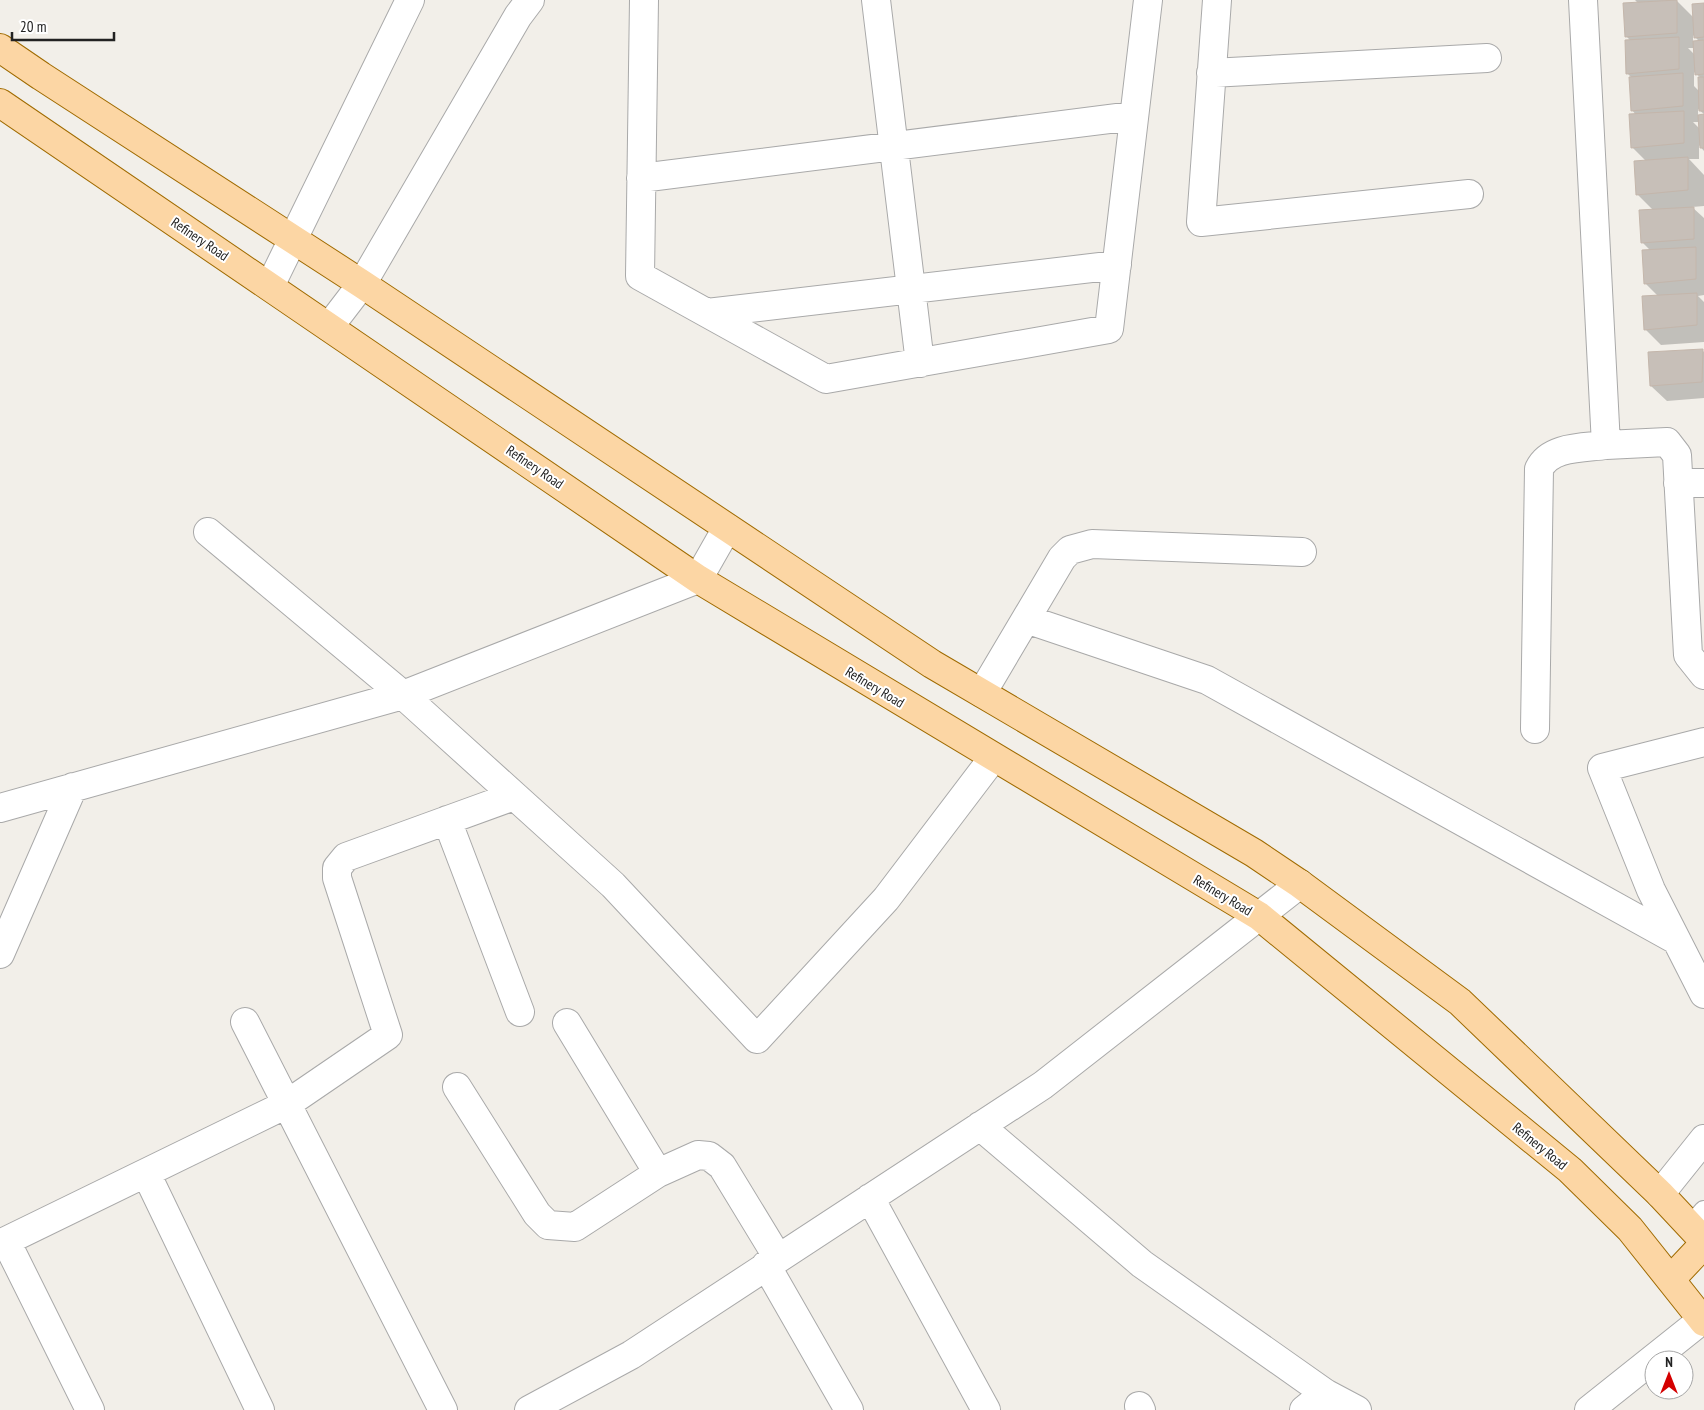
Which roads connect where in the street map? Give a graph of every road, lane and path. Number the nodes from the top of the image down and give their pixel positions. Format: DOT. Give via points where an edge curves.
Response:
graph roads {
  1 [pos="410,0"];
  2 [pos="530,0"];
  3 [pos="644,0"];
  4 [pos="876,0"];
  5 [pos="1148,0"];
  6 [pos="1217,0"];
  7 [pos="1583,0"];
  8 [pos="0,48"];
  9 [pos="1487,58"];
  10 [pos="1211,73"];
  11 [pos="0,103"];
  12 [pos="1133,116"];
  13 [pos="894,146"];
  14 [pos="641,178"];
  15 [pos="1469,194"];
  16 [pos="294,241"];
  17 [pos="1117,265"];
  18 [pos="362,284"];
  19 [pos="270,286"];
  20 [pos="911,289"];
  21 [pos="707,313"];
  22 [pos="329,327"];
  23 [pos="920,363"];
  24 [pos="1606,445"];
  25 [pos="1691,483"];
  26 [pos="727,528"];
  27 [pos="208,532"];
  28 [pos="1302,552"];
  29 [pos="698,579"];
  30 [pos="1026,619"];
  31 [pos="1695,621"];
  32 [pos="1704,675"];
  33 [pos="982,693"];
  34 [pos="402,695"];
  35 [pos="1536,729"];
  36 [pos="1704,742"];
  37 [pos="993,758"];
  38 [pos="73,787"];
  39 [pos="514,796"];
  40 [pos="0,808"];
  41 [pos="447,820"];
  42 [pos="1300,884"];
  43 [pos="1259,916"];
  44 [pos="1676,940"];
  45 [pos="0,954"];
  46 [pos="1704,994"];
  47 [pos="520,1012"];
  48 [pos="245,1022"];
  49 [pos="568,1023"];
  50 [pos="457,1087"];
  51 [pos="287,1104"];
  52 [pos="980,1126"];
  53 [pos="1704,1139"];
  54 [pos="146,1173"];
  55 [pos="658,1173"];
  56 [pos="1660,1194"];
  57 [pos="870,1198"];
  58 [pos="1701,1230"];
  59 [pos="772,1262"];
  60 [pos="1671,1279"];
  61 [pos="1703,1321"];
  62 [pos="1325,1393"];
  63 [pos="538,1408"];
  64 [pos="90,1410"];
  65 [pos="260,1410"];
  66 [pos="443,1410"];
  67 [pos="849,1410"];
  68 [pos="986,1410"];
  69 [pos="1304,1410"];
  70 [pos="1357,1410"];
  71 [pos="1589,1410"];
  1 -- 16 [label="street"];
  2 -- 18 [label="street"];
  3 -- 14 [label="street"];
  4 -- 13 [label="street"];
  5 -- 12 [label="street"];
  6 -- 10 [label="street"];
  7 -- 24 [label="street"];
  8 -- 16 [label="main road"];
  9 -- 10 [label="street"];
  10 -- 15 [label="street" via="1201,222"];
  11 -- 19 [label="main road, Refinery Road"];
  12 -- 13 [label="street"];
  12 -- 17 [label="street"];
  13 -- 14 [label="street"];
  13 -- 20 [label="street"];
  14 -- 21 [label="street" via="640,276"];
  16 -- 18 [label="main road"];
  16 -- 19 [label="street"];
  17 -- 20 [label="street"];
  17 -- 23 [label="street" via="1109,330"];
  18 -- 22 [label="street"];
  18 -- 26 [label="main road"];
  19 -- 22 [label="main road, Refinery Road"];
  20 -- 21 [label="street"];
  20 -- 23 [label="street"];
  21 -- 23 [label="street" via="826,379"];
  22 -- 29 [label="main road, Refinery Road"];
  24 -- 25 [label="street" via="1667,442"];
  24 -- 35 [label="street" via="1557,452 1548,456 1539,469"];
  25 -- 31 [label="street"];
  26 -- 29 [label="street"];
  26 -- 33 [label="main road" via="932,664"];
  27 -- 34 [label="street"];
  28 -- 30 [label="street" via="1080,546 1062,558"];
  29 -- 34 [label="street"];
  29 -- 37 [label="main road, Refinery Road"];
  30 -- 33 [label="street"];
  30 -- 44 [label="street" via="1207,680"];
  31 -- 32 [label="street" via="1688,655"];
  33 -- 42 [label="main road" via="1254,853"];
  34 -- 38 [label="street"];
  34 -- 39 [label="street"];
  36 -- 44 [label="street" via="1602,768 1651,890"];
  37 -- 39 [label="street" via="886,899 757,1039 613,885"];
  37 -- 43 [label="main road, Refinery Road"];
  38 -- 40 [label="street"];
  38 -- 45 [label="street"];
  39 -- 41 [label="street"];
  41 -- 47 [label="street"];
  41 -- 51 [label="street" via="346,857 337,868 337,878 388,1035"];
  42 -- 43 [label="street"];
  42 -- 56 [label="main road" via="1460,1002"];
  43 -- 52 [label="street" via="1043,1084"];
  43 -- 60 [label="main road, Refinery Road" via="1570,1170 1630,1229"];
  44 -- 46 [label="street"];
  48 -- 51 [label="street"];
  49 -- 55 [label="street"];
  50 -- 55 [label="street" via="548,1225 575,1227"];
  51 -- 54 [label="street"];
  51 -- 66 [label="street"];
  52 -- 57 [label="street"];
  52 -- 62 [label="street" via="1142,1264"];
  53 -- 56 [label="street"];
  54 -- 64 [label="street" via="6,1241"];
  54 -- 65 [label="street"];
  55 -- 59 [label="street" via="698,1155 717,1160"];
  56 -- 58 [label="main road"];
  57 -- 59 [label="street"];
  57 -- 68 [label="street"];
  58 -- 60 [label="main road"];
  59 -- 63 [label="street" via="631,1355"];
  59 -- 67 [label="street"];
  60 -- 61 [label="main road, Refinery Road"];
  61 -- 71 [label="street"];
  62 -- 69 [label="street"];
  62 -- 70 [label="street"];
}
